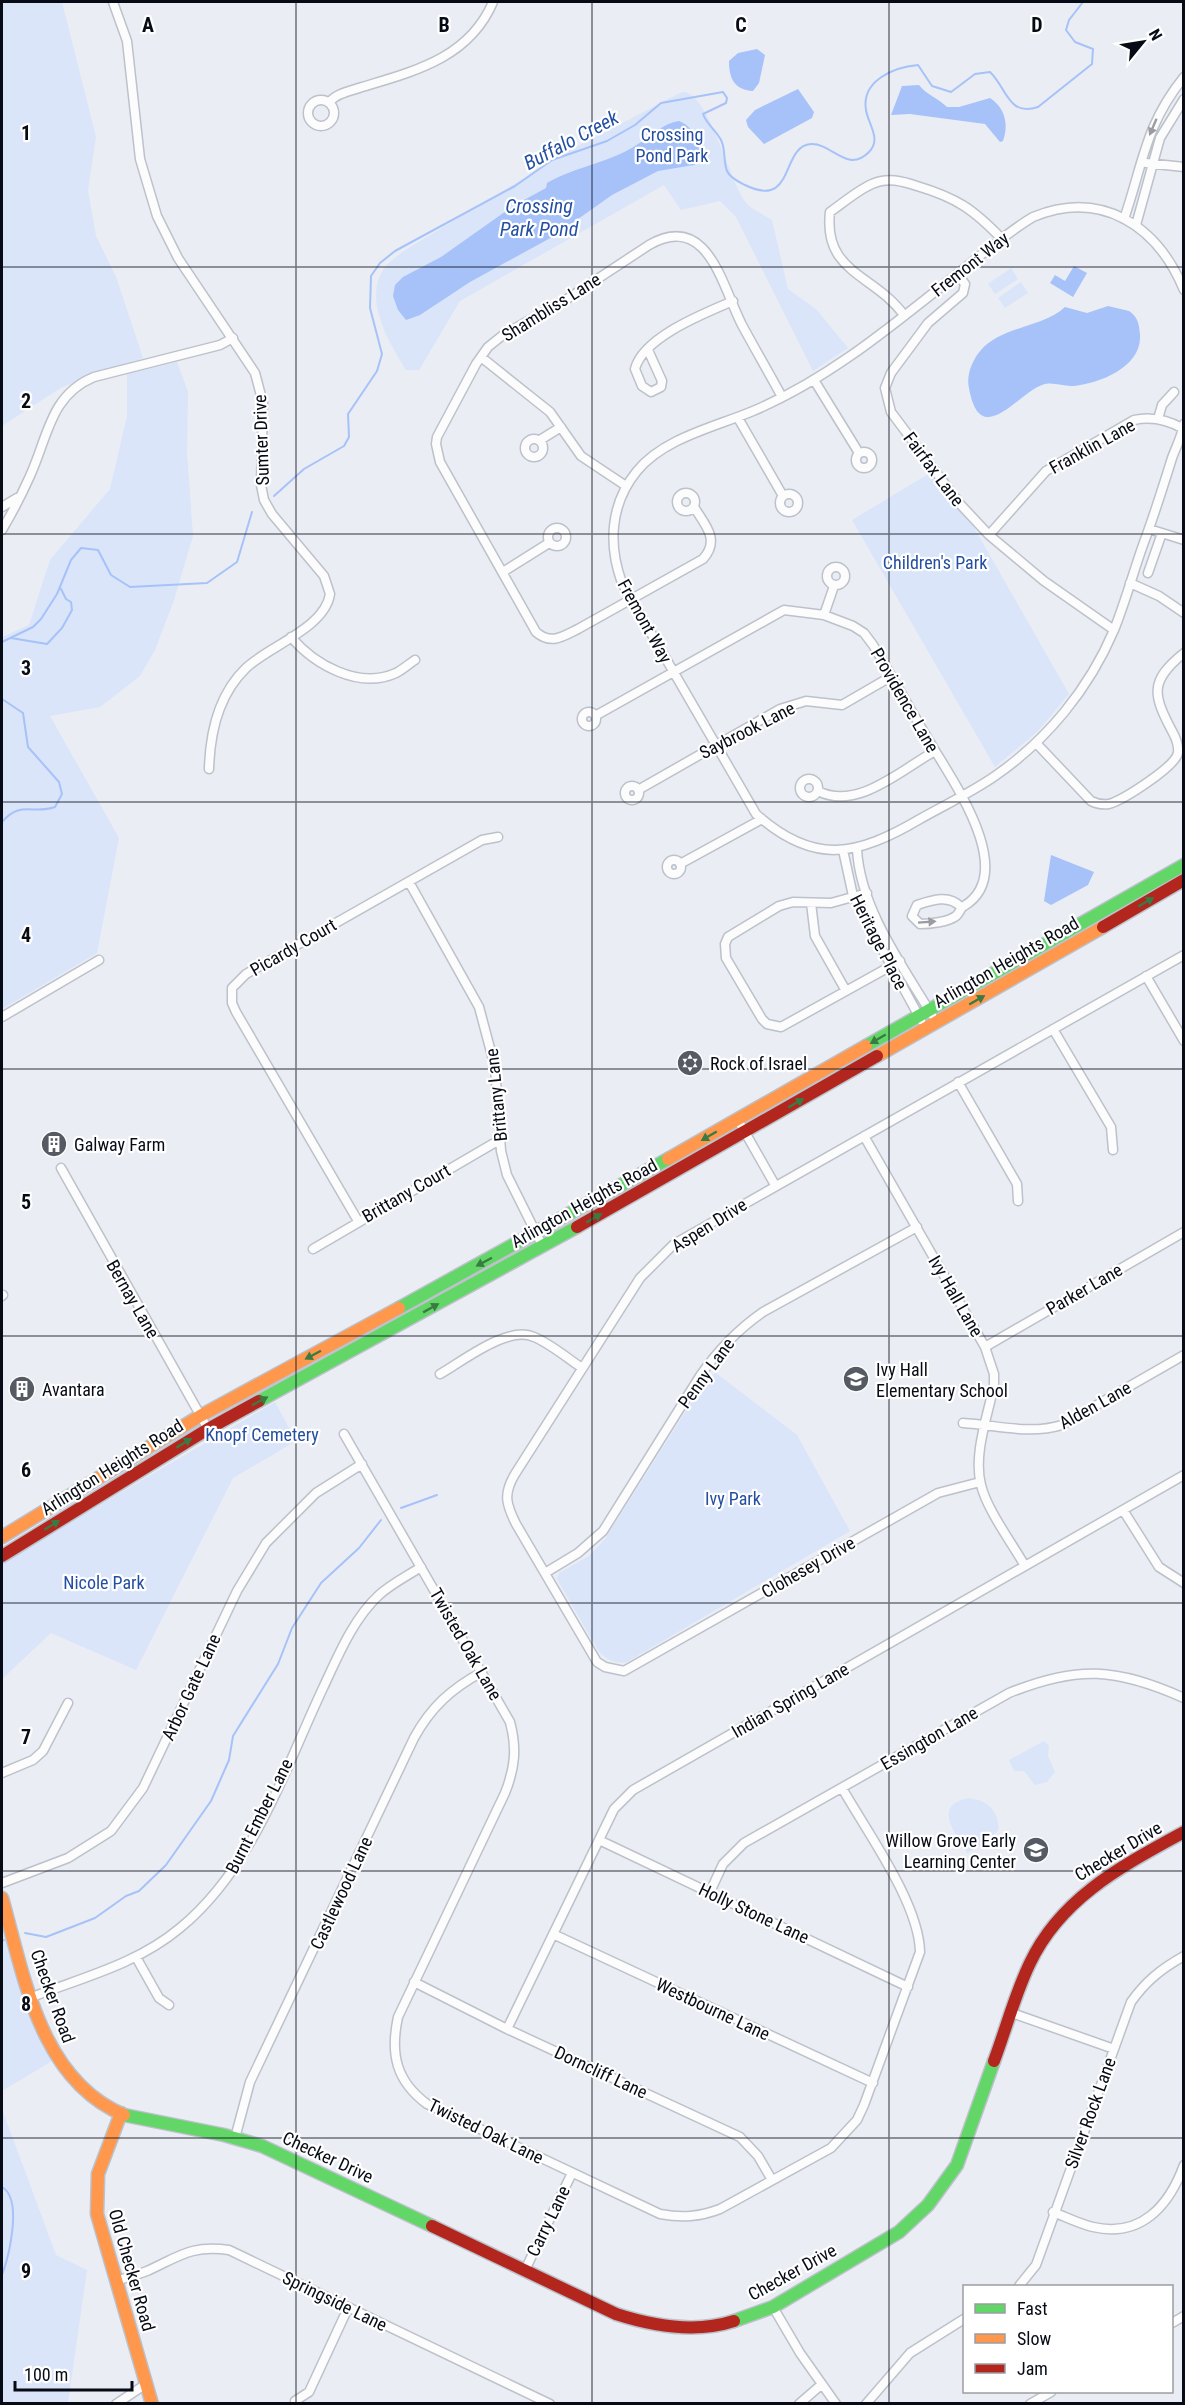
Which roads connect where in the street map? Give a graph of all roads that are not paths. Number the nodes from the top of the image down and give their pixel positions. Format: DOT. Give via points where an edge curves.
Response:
graph roads {
  1 [pos="113,2"];
  2 [pos="493,2"];
  3 [pos="1184,77"];
  4 [pos="1184,99"];
  5 [pos="1165,100"];
  6 [pos="329,103"];
  7 [pos="1175,111"];
  8 [pos="1140,161"];
  9 [pos="1151,165"];
  10 [pos="1184,167"];
  11 [pos="1124,219"];
  12 [pos="1136,225"];
  13 [pos="1002,239"];
  14 [pos="957,274"];
  15 [pos="1182,280"];
  16 [pos="1184,290"];
  17 [pos="732,301"];
  18 [pos="904,315"];
  19 [pos="233,338"];
  20 [pos="648,350"];
  21 [pos="481,357"];
  22 [pos="814,380"];
  23 [pos="1174,392"];
  24 [pos="782,397"];
  25 [pos="738,418"];
  26 [pos="1158,419"];
  27 [pos="561,426"];
  28 [pos="1183,427"];
  29 [pos="540,440"];
  30 [pos="859,453"];
  31 [pos="626,486"];
  32 [pos="20,496"];
  33 [pos="783,496"];
  34 [pos="2,507"];
  35 [pos="694,507"];
  36 [pos="1149,529"];
  37 [pos="2,530"];
  38 [pos="1162,533"];
  39 [pos="989,535"];
  40 [pos="1184,540"];
  41 [pos="549,543"];
  42 [pos="503,572"];
  43 [pos="1148,573"];
  44 [pos="1130,583"];
  45 [pos="834,586"];
  46 [pos="632,599"];
  47 [pos="1184,613"];
  48 [pos="824,615"];
  49 [pos="1114,630"];
  50 [pos="291,637"];
  51 [pos="1184,653"];
  52 [pos="415,660"];
  53 [pos="673,672"];
  54 [pos="892,676"];
  55 [pos="595,716"];
  56 [pos="1036,743"];
  57 [pos="716,745"];
  58 [pos="935,751"];
  59 [pos="209,769"];
  60 [pos="638,790"];
  61 [pos="818,791"];
  62 [pos="961,796"];
  63 [pos="762,819"];
  64 [pos="498,837"];
  65 [pos="857,849"];
  66 [pos="843,850"];
  67 [pos="680,864"];
  68 [pos="1184,865"];
  69 [pos="1184,880"];
  70 [pos="410,882"];
  71 [pos="867,893"];
  72 [pos="853,896"];
  73 [pos="811,903"];
  74 [pos="961,907"];
  75 [pos="1184,955"];
  76 [pos="99,960"];
  77 [pos="900,960"];
  78 [pos="890,966"];
  79 [pos="1146,976"];
  80 [pos="846,991"];
  81 [pos="924,1013"];
  82 [pos="2,1017"];
  83 [pos="932,1026"];
  84 [pos="1053,1029"];
  85 [pos="1184,1041"];
  86 [pos="958,1082"];
  87 [pos="738,1120"];
  88 [pos="745,1132"];
  89 [pos="864,1136"];
  90 [pos="501,1139"];
  91 [pos="1113,1150"];
  92 [pos="676,1155"];
  93 [pos="61,1168"];
  94 [pos="775,1185"];
  95 [pos="640,1192"];
  96 [pos="1018,1201"];
  97 [pos="358,1221"];
  98 [pos="917,1227"];
  99 [pos="1184,1232"];
  100 [pos="536,1234"];
  101 [pos="543,1247"];
  102 [pos="312,1249"];
  103 [pos="985,1347"];
  104 [pos="1184,1355"];
  105 [pos="582,1368"];
  106 [pos="440,1374"];
  107 [pos="200,1416"];
  108 [pos="963,1423"];
  109 [pos="986,1424"];
  110 [pos="208,1429"];
  111 [pos="344,1434"];
  112 [pos="362,1464"];
  113 [pos="1184,1475"];
  114 [pos="980,1482"];
  115 [pos="1123,1510"];
  116 [pos="2,1537"];
  117 [pos="2,1556"];
  118 [pos="1025,1566"];
  119 [pos="421,1567"];
  120 [pos="545,1573"];
  121 [pos="1184,1583"];
  122 [pos="640,1662"];
  123 [pos="482,1672"];
  124 [pos="1184,1698"];
  125 [pos="68,1703"];
  126 [pos="2,1773"];
  127 [pos="842,1788"];
  128 [pos="1184,1832"];
  129 [pos="599,1840"];
  130 [pos="2,1883"];
  131 [pos="710,1892"];
  132 [pos="2,1898"];
  133 [pos="553,1934"];
  134 [pos="1184,1956"];
  135 [pos="136,1957"];
  136 [pos="414,1982"];
  137 [pos="908,1987"];
  138 [pos="32,1997"];
  139 [pos="169,2005"];
  140 [pos="1012,2013"];
  141 [pos="507,2029"];
  142 [pos="1114,2049"];
  143 [pos="873,2083"];
  144 [pos="121,2113"];
  145 [pos="235,2138"];
  146 [pos="1184,2165"];
  147 [pos="572,2173"];
  148 [pos="772,2180"];
  149 [pos="1053,2212"];
  150 [pos="525,2270"];
  151 [pos="115,2281"];
  152 [pos="1020,2285"];
  153 [pos="773,2307"];
  154 [pos="348,2308"];
  155 [pos="963,2320"];
  156 [pos="146,2384"];
  157 [pos="821,2385"];
  158 [pos="1048,2393"];
  159 [pos="295,2401"];
  160 [pos="116,2403"];
  161 [pos="152,2403"];
  162 [pos="550,2403"];
  163 [pos="799,2403"];
  164 [pos="836,2403"];
  165 [pos="866,2403"];
  166 [pos="1030,2403"];
  1 -- 19 [label="street, Sumter Drive" via="127,40 140,159 157,216 178,258"];
  2 -- 6 [label="street" via="470,37 454,52 412,72 340,94"];
  3 -- 5 [label="street"];
  4 -- 7 [label="street"];
  5 -- 7 [label="street"];
  5 -- 8 [label="street, one-way"];
  7 -- 9 [label="street"];
  8 -- 9 [label="street"];
  8 -- 11 [label="street"];
  9 -- 10 [label="street"];
  9 -- 12 [label="street"];
  11 -- 12 [label="street, Fremont Way"];
  11 -- 13 [label="street, Fremont Way" via="1087,206 1053,209 1033,217"];
  12 -- 15 [label="street, Fremont Way" via="1163,251"];
  13 -- 14 [label="street, Fremont Way"];
  13 -- 18 [label="street" via="949,196 892,179 872,184 830,212 830,240 839,258 887,295"];
  14 -- 18 [label="street, Fremont Way"];
  14 -- 39 [label="street, Fairfax Lane" via="965,284 963,293 928,323 891,373 885,388 891,412 960,504"];
  15 -- 16 [label="street, Fremont Way"];
  17 -- 20 [label="street" via="676,328"];
  17 -- 21 [label="street, Shambliss Lane" via="710,256 700,245 676,235 662,237 503,335"];
  17 -- 24 [label="street, Shambliss Lane"];
  18 -- 22 [label="street, Fremont Way"];
  19 -- 32 [label="street" via="220,345 94,377 75,387 59,404"];
  19 -- 50 [label="street, Sumter Drive" via="255,373 261,392 261,485 267,507 329,587 329,601 321,614"];
  20 -- 20 [label="street" via="635,369 642,386 651,392 661,387 662,381"];
  21 -- 27 [label="street" via="550,412"];
  21 -- 42 [label="street, Shambliss Lane" via="443,423 436,444 440,462"];
  22 -- 24 [label="street, Fremont Way"];
  22 -- 30 [label="street"];
  23 -- 26 [label="street" via="1162,405"];
  24 -- 25 [label="street, Fremont Way"];
  25 -- 31 [label="street, Fremont Way" via="656,454"];
  25 -- 33 [label="street"];
  26 -- 28 [label="street, Franklin Lane"];
  26 -- 39 [label="street, Franklin Lane" via="1134,420 1059,462 1034,482"];
  27 -- 29 [label="street"];
  27 -- 31 [label="street" via="581,456"];
  28 -- 36 [label="street, Fremont Way"];
  31 -- 46 [label="street, Fremont Way" via="616,514 613,549 622,583"];
  32 -- 34 [label="street"];
  32 -- 37 [label="street"];
  35 -- 46 [label="street" via="711,534 711,551"];
  36 -- 38 [label="street"];
  36 -- 44 [label="street, Fremont Way"];
  38 -- 40 [label="street"];
  38 -- 43 [label="street"];
  39 -- 49 [label="street, Fairfax Lane" via="1044,581"];
  41 -- 42 [label="street"];
  42 -- 46 [label="street, Shambliss Lane" via="536,632 552,640"];
  44 -- 47 [label="street"];
  44 -- 49 [label="street, Fremont Way"];
  45 -- 48 [label="street"];
  46 -- 53 [label="street, Fremont Way"];
  48 -- 53 [label="street, Providence Lane" via="784,610"];
  48 -- 54 [label="street, Providence Lane" via="864,633"];
  49 -- 56 [label="street, Fremont Way" via="1083,687"];
  50 -- 52 [label="street" via="312,658 332,669 366,678 395,674"];
  50 -- 59 [label="street, Sumter Drive" via="255,660 229,689 214,723"];
  51 -- 56 [label="street" via="1171,663 1156,690 1159,707 1177,742 1177,757 1120,799 1104,805 1091,801"];
  53 -- 55 [label="street, Providence Lane"];
  53 -- 57 [label="street, Fremont Way"];
  54 -- 57 [label="street, Saybrook Lane" via="842,705 793,703"];
  54 -- 58 [label="street, Providence Lane"];
  56 -- 62 [label="street, Fremont Way" via="994,777"];
  57 -- 60 [label="street, Saybrook Lane"];
  57 -- 63 [label="street, Fremont Way"];
  58 -- 61 [label="street" via="855,796 831,798"];
  58 -- 62 [label="street, Providence Lane"];
  62 -- 65 [label="street, Fremont Way" via="878,842"];
  62 -- 74 [label="street, Providence Lane" via="980,836 984,868 978,895"];
  63 -- 66 [label="street, Fremont Way" via="804,844"];
  63 -- 67 [label="street"];
  64 -- 70 [label="street, Picardy Court" via="482,840"];
  65 -- 66 [label="street, Fremont Way"];
  65 -- 71 [label="street, Heritage Place"];
  66 -- 72 [label="street, Heritage Place"];
  68 -- 81 [label="main road, Arlington Heights Road"];
  83 -- 69 [label="main road, Arlington Heights Road, one-way"];
  70 -- 90 [label="street, Brittany Lane" via="479,1007 495,1066"];
  70 -- 97 [label="street, Picardy Court" via="246,974 232,988 236,1012"];
  71 -- 72 [label="street"];
  71 -- 77 [label="street, Heritage Place"];
  72 -- 73 [label="street" via="831,903"];
  72 -- 78 [label="street, Heritage Place"];
  73 -- 80 [label="street" via="815,936"];
  73 -- 80 [label="street" via="779,906 733,932 725,944 726,958 762,1019 773,1027 791,1023"];
  74 -- 74 [label="street, Providence Lane, one-way" via="944,899 917,905 912,916 916,923 924,924 951,919"];
  75 -- 79 [label="street, Aspen Drive"];
  76 -- 82 [label="street"];
  77 -- 78 [label="street"];
  77 -- 81 [label="street, Heritage Place"];
  78 -- 80 [label="street"];
  78 -- 81 [label="street, Heritage Place"];
  79 -- 84 [label="street, Aspen Drive"];
  79 -- 85 [label="street"];
  81 -- 83 [label="street, Heritage Place"];
  81 -- 87 [label="main road, Arlington Heights Road, one-way"];
  88 -- 83 [label="main road, Arlington Heights Road, one-way"];
  84 -- 86 [label="street, Aspen Drive"];
  84 -- 91 [label="street" via="1111,1127"];
  86 -- 89 [label="street, Aspen Drive"];
  86 -- 96 [label="street" via="1017,1184"];
  87 -- 88 [label="street"];
  87 -- 92 [label="main road, Arlington Heights Road, one-way"];
  88 -- 94 [label="street"];
  88 -- 95 [label="main road, Arlington Heights Road"];
  89 -- 94 [label="street, Aspen Drive"];
  89 -- 98 [label="street, Ivy Hall Lane"];
  90 -- 97 [label="street, Brittany Court"];
  90 -- 100 [label="street, Brittany Lane" via="507,1174"];
  92 -- 95 [label="main road" via="676,1160"];
  92 -- 100 [label="main road, Arlington Heights Road"];
  93 -- 107 [label="street, Bernay Lane"];
  94 -- 105 [label="street, Aspen Drive" via="674,1244 640,1278"];
  101 -- 95 [label="main road, Arlington Heights Road, one-way"];
  97 -- 102 [label="street, Brittany Court"];
  98 -- 103 [label="street, Ivy Hall Lane"];
  98 -- 120 [label="street, Penny Lane" via="763,1312 733,1335 700,1376 603,1531 578,1553"];
  99 -- 103 [label="street, Parker Lane"];
  100 -- 101 [label="street, Brittany Lane"];
  100 -- 107 [label="main road, Arlington Heights Road, one-way"];
  110 -- 101 [label="main road, Arlington Heights Road, one-way"];
  103 -- 109 [label="street, Ivy Hall Lane" via="994,1374"];
  104 -- 109 [label="street, Alden Lane" via="1062,1425 1031,1431"];
  105 -- 106 [label="street" via="535,1337 523,1334 503,1338"];
  105 -- 120 [label="street, Aspen Drive" via="505,1495"];
  107 -- 110 [label="street, Bernay Lane"];
  107 -- 116 [label="main road, Arlington Heights Road"];
  108 -- 109 [label="street, Alden Lane"];
  109 -- 114 [label="street, Ivy Hall Lane"];
  117 -- 110 [label="main road, Arlington Heights Road, one-way"];
  111 -- 112 [label="street, Twisted Oak Lane"];
  112 -- 119 [label="street, Twisted Oak Lane"];
  112 -- 130 [label="street, Arbor Gate Lane" via="316,1493 266,1543 249,1568 143,1788 111,1831 68,1858"];
  113 -- 115 [label="street, Indian Spring Lane"];
  114 -- 118 [label="street, Ivy Hall Lane"];
  114 -- 122 [label="street, Clohesey Drive" via="938,1493"];
  115 -- 118 [label="street, Indian Spring Lane"];
  115 -- 121 [label="street" via="1159,1567"];
  118 -- 129 [label="street, Indian Spring Lane" via="633,1790 614,1809"];
  119 -- 123 [label="street, Twisted Oak Lane"];
  119 -- 135 [label="street, Burnt Ember Lane" via="380,1594 351,1631 250,1844 222,1886 179,1929"];
  120 -- 122 [label="street, Aspen Drive" via="597,1662 624,1671"];
  123 -- 136 [label="street, Twisted Oak Lane" via="510,1722 515,1753 513,1772"];
  123 -- 145 [label="street, Castlewood Lane" via="444,1697 414,1738 250,2082"];
  124 -- 127 [label="street, Essington Lane" via="1125,1675 1069,1673 1034,1682"];
  125 -- 126 [label="street" via="43,1751 33,1760"];
  127 -- 131 [label="street, Essington Lane" via="744,1843 723,1864"];
  127 -- 137 [label="street, Twisted Oak Lane" via="915,1918 920,1952"];
  128 -- 140 [label="main road, Checker Drive" via="1098,1881 1067,1906 1044,1936"];
  129 -- 131 [label="street, Holly Stone Lane"];
  129 -- 133 [label="street, Indian Spring Lane"];
  131 -- 137 [label="street, Holly Stone Lane"];
  132 -- 138 [label="main road, Checker Road"];
  133 -- 141 [label="street, Indian Spring Lane"];
  133 -- 143 [label="street, Westbourne Lane"];
  134 -- 142 [label="street, Silver Rock Lane" via="1143,1984 1131,2002"];
  135 -- 138 [label="street, Burnt Ember Lane"];
  135 -- 139 [label="street" via="159,1998"];
  136 -- 141 [label="street, Dorncliff Lane"];
  136 -- 147 [label="street, Twisted Oak Lane" via="398,2017 393,2051 396,2067 413,2094"];
  137 -- 143 [label="street, Twisted Oak Lane"];
  138 -- 144 [label="main road, Checker Road" via="48,2042 64,2069 88,2094"];
  140 -- 142 [label="street"];
  140 -- 153 [label="main road, Checker Drive" via="957,2165 928,2205 899,2232"];
  141 -- 148 [label="street, Dorncliff Lane" via="740,2137 758,2156"];
  142 -- 149 [label="street, Silver Rock Lane"];
  143 -- 148 [label="street, Twisted Oak Lane" via="857,2120 844,2137"];
  144 -- 145 [label="main road, Checker Drive"];
  144 -- 151 [label="main road, Old Checker Road" via="97,2168 94,2197"];
  145 -- 150 [label="main road, Checker Drive" via="286,2155"];
  146 -- 149 [label="street" via="1168,2200 1158,2211 1135,2224 1122,2228 1092,2227"];
  147 -- 148 [label="street, Twisted Oak Lane" via="660,2214 680,2218 703,2216 720,2209"];
  147 -- 150 [label="street, Carry Lane"];
  149 -- 152 [label="street, Silver Rock Lane" via="1036,2265"];
  150 -- 153 [label="main road, Checker Drive" via="616,2314 644,2323 688,2327 730,2322"];
  151 -- 154 [label="street, Springside Lane" via="147,2271 187,2251 208,2248 235,2253"];
  151 -- 156 [label="main road, Old Checker Road"];
  153 -- 157 [label="street"];
  154 -- 159 [label="street" via="309,2392"];
  154 -- 162 [label="street, Springside Lane"];
  155 -- 165 [label="street" via="910,2354"];
  156 -- 160 [label="street"];
  156 -- 161 [label="main road, Old Checker Road"];
  157 -- 163 [label="street"];
  157 -- 164 [label="street"];
  158 -- 166 [label="street"];
}
